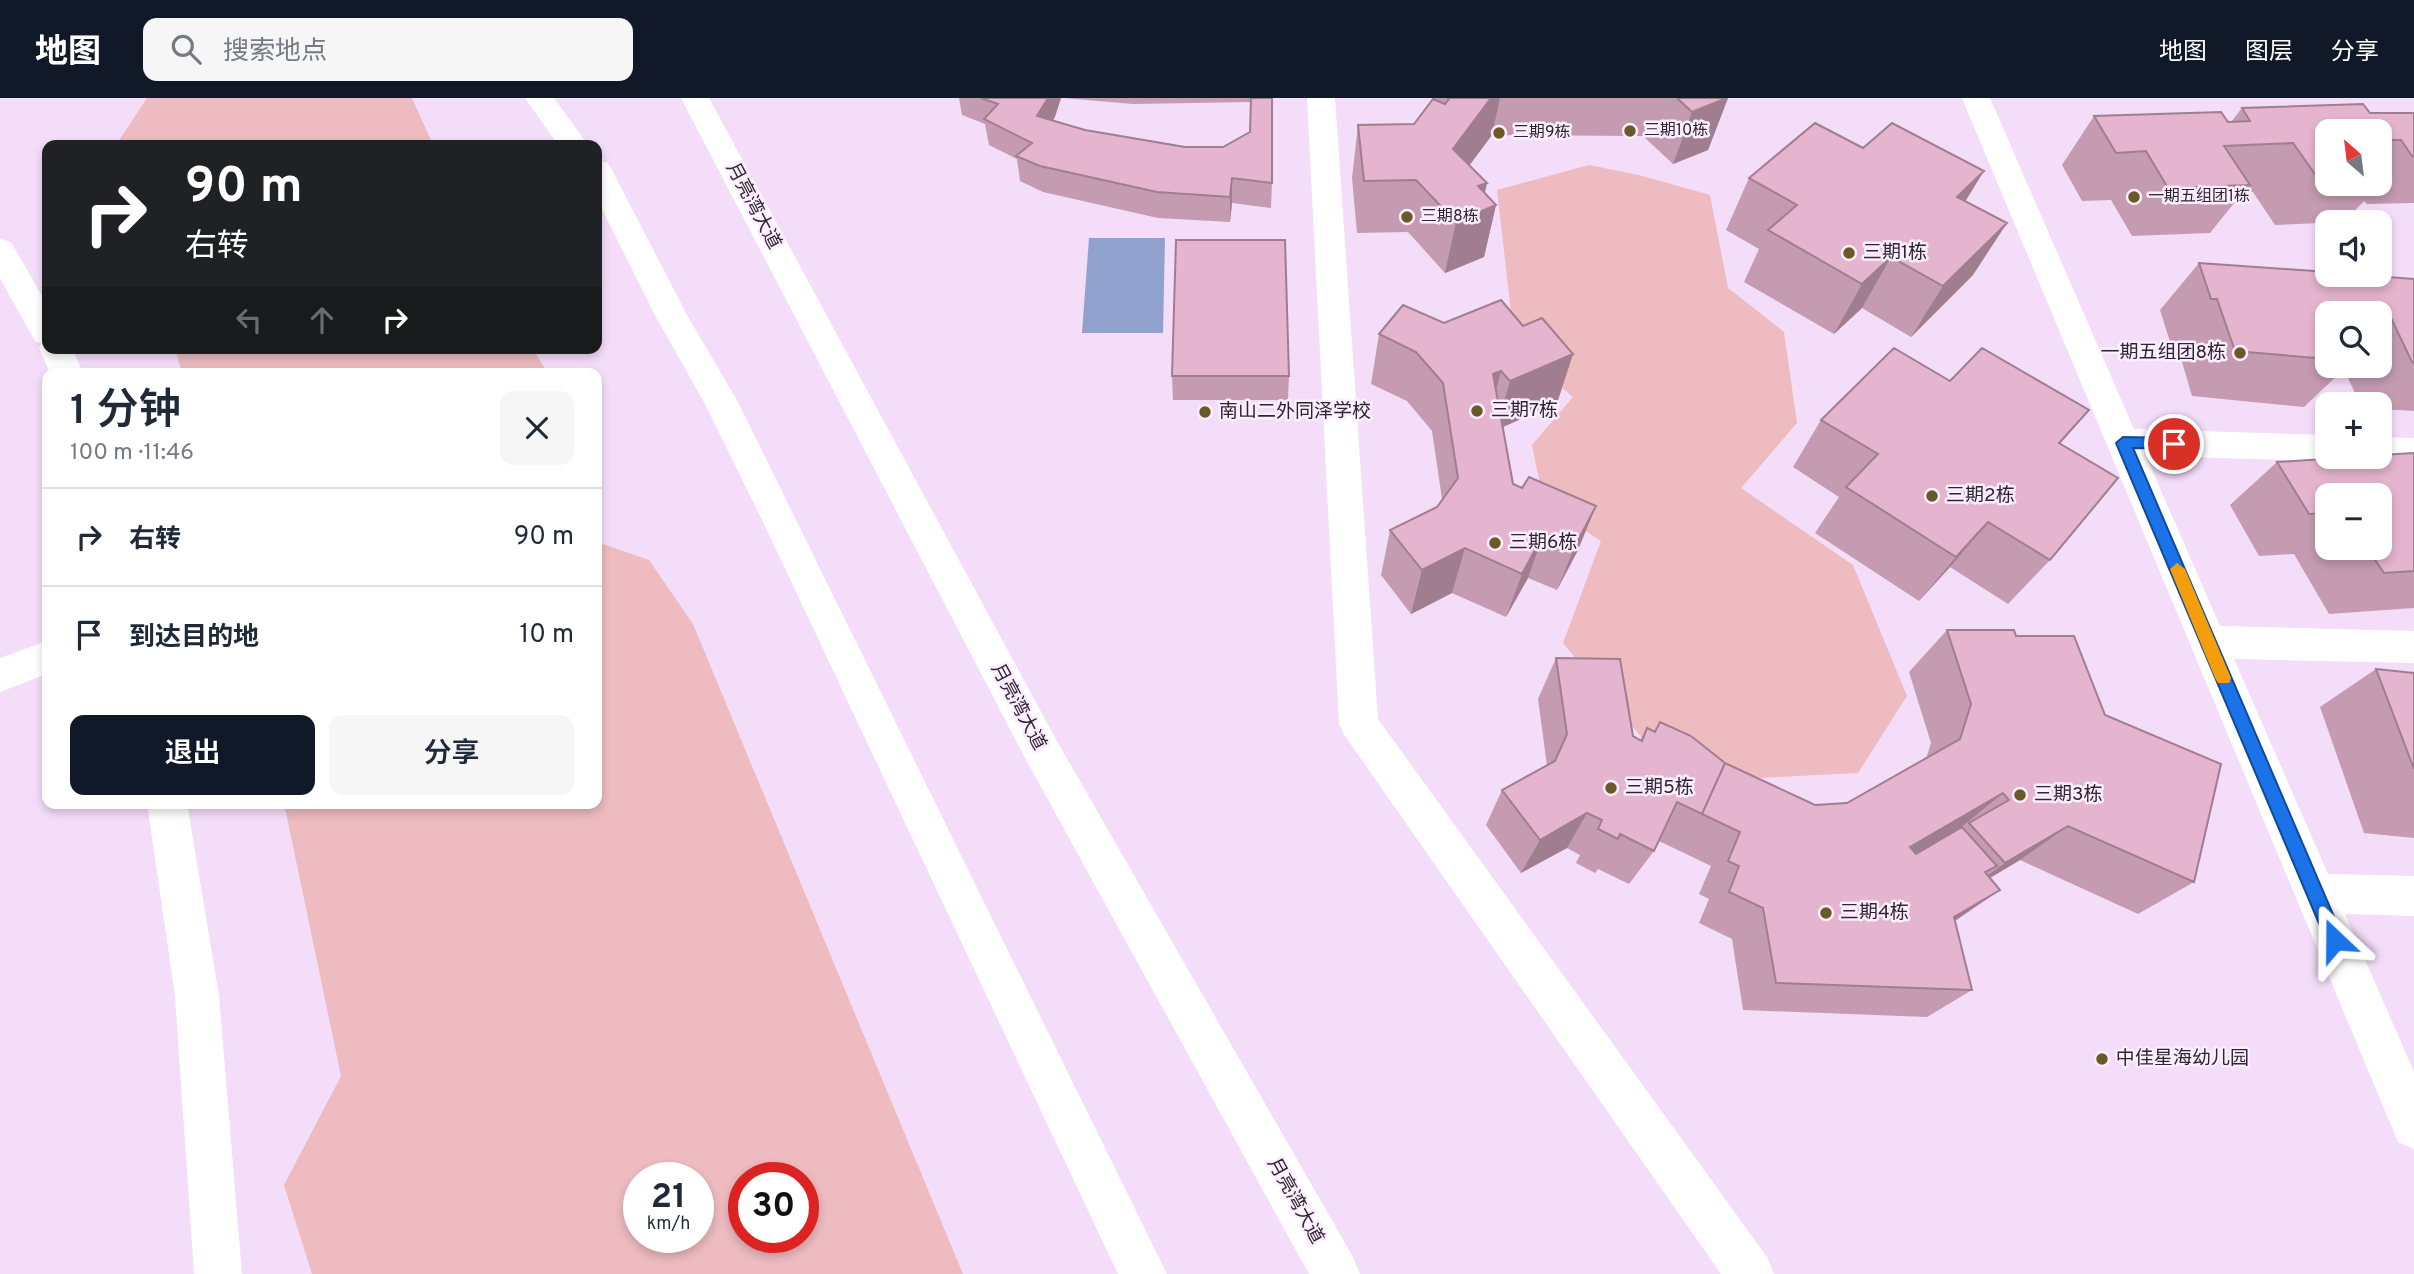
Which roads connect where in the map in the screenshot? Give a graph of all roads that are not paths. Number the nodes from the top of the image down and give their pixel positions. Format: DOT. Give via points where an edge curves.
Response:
graph roads {
  1 [pos="539,98"];
  2 [pos="564,98"];
  3 [pos="695,98"];
  4 [pos="1321,98"];
  5 [pos="1976,98"];
  6 [pos="709,115"];
  7 [pos="569,140"];
  8 [pos="584,140"];
  9 [pos="602,184"];
  10 [pos="0,250"];
  11 [pos="42,323"];
  12 [pos="2123,443"];
  13 [pos="2315,448"];
  14 [pos="2392,450"];
  15 [pos="2414,451"];
  16 [pos="2208,642"];
  17 [pos="2414,647"];
  18 [pos="42,659"];
  19 [pos="0,675"];
  20 [pos="168,809"];
  21 [pos="2315,893"];
  22 [pos="2414,896"];
  23 [pos="2414,1126"];
  24 [pos="218,1274"];
  25 [pos="1143,1274"];
  26 [pos="1336,1274"];
  27 [pos="1750,1274"];
  1 -- 7 [label="street"];
  2 -- 8 [label="street"];
  3 -- 6 [label="street, 月亮湾大道"];
  4 -- 27 [label="street" via="1359,724"];
  5 -- 12 [label="street"];
  6 -- 26 [label="street, 月亮湾大道" via="1038,747"];
  9 -- 25 [label="street" via="782,524"];
  10 -- 11 [label="street"];
  12 -- 13 [label="street"];
  12 -- 16 [label="street"];
  14 -- 15 [label="street"];
  16 -- 17 [label="street"];
  16 -- 21 [label="street"];
  18 -- 19 [label="street"];
  20 -- 24 [label="street" via="197,996"];
  21 -- 22 [label="street"];
  21 -- 23 [label="street"];
}
